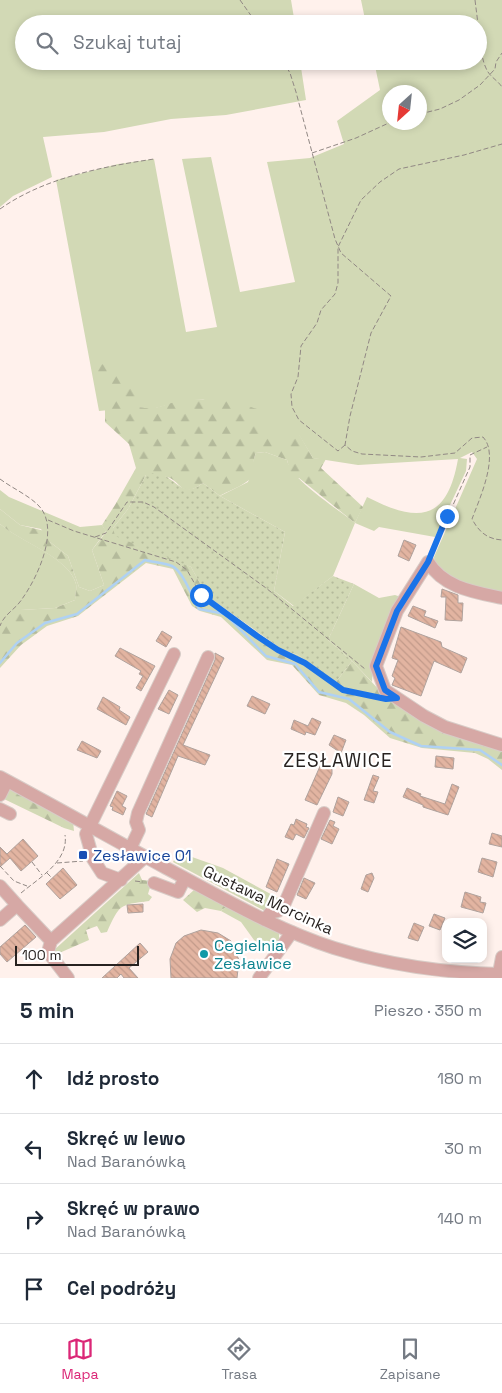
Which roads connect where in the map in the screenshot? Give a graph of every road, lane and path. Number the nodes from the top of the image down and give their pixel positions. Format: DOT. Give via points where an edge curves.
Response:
graph roads {
  1 [pos="240,0"];
  2 [pos="475,0"];
  3 [pos="251,15"];
  4 [pos="477,15"];
  5 [pos="502,53"];
  6 [pos="288,70"];
  7 [pos="487,70"];
  8 [pos="489,74"];
  9 [pos="502,87"];
  10 [pos="427,112"];
  11 [pos="382,126"];
  12 [pos="502,144"];
  13 [pos="312,153"];
  14 [pos="154,159"];
  15 [pos="0,209"];
  16 [pos="338,247"];
  17 [pos="345,445"];
  18 [pos="488,446"];
  19 [pos="0,479"];
  20 [pos="48,520"];
  21 [pos="94,537"];
  22 [pos="502,540"];
  23 [pos="428,562"];
  24 [pos="502,598"];
  25 [pos="0,626"];
  26 [pos="174,654"];
  27 [pos="208,657"];
  28 [pos="378,677"];
  29 [pos="397,698"];
  30 [pos="502,746"];
  31 [pos="4,779"];
  32 [pos="0,795"];
  33 [pos="324,813"];
  34 [pos="91,826"];
  35 [pos="65,835"];
  36 [pos="130,849"];
  37 [pos="144,856"];
  38 [pos="86,860"];
  39 [pos="32,862"];
  40 [pos="57,863"];
  41 [pos="0,866"];
  42 [pos="46,872"];
  43 [pos="43,875"];
  44 [pos="52,878"];
  45 [pos="185,878"];
  46 [pos="124,880"];
  47 [pos="154,883"];
  48 [pos="0,886"];
  49 [pos="28,887"];
  50 [pos="15,903"];
  51 [pos="0,920"];
  52 [pos="265,920"];
  53 [pos="292,932"];
  54 [pos="51,941"];
  55 [pos="502,957"];
  56 [pos="500,976"];
  57 [pos="68,978"];
  58 [pos="259,978"];
  1 -- 3 [label="path"];
  2 -- 4 [label="path"];
  5 -- 8 [label="path"];
  6 -- 13 [label="path"];
  7 -- 8 [label="path"];
  8 -- 9 [label="path"];
  8 -- 10 [label="path" via="459,100"];
  11 -- 13 [label="path"];
  12 -- 16 [label="path" via="399,168 361,200"];
  13 -- 16 [label="path"];
  14 -- 15 [label="path" via="118,164 58,181 19,196"];
  16 -- 17 [label="path" via="391,296 371,333"];
  16 -- 17 [label="path" via="335,294 321,310 317,323 301,346 298,377 291,394 292,407 299,420 338,451"];
  17 -- 18 [label="path" via="362,454 421,457 455,453 472,438 483,437"];
  18 -- 22 [label="path" via="490,456 486,481 472,519 479,531"];
  18 -- 23 [label="path" via="470,456 470,467"];
  19 -- 20 [label="path" via="40,506"];
  20 -- 21 [label="path"];
  20 -- 25 [label="path" via="49,543 38,572"];
  21 -- 28 [label="path" via="104,535 127,502 143,502 154,507 266,588"];
  21 -- 29 [label="path" via="176,562 187,570 201,595 257,636 305,663 343,690 386,699"];
  23 -- 24 [label="street" via="442,578 475,593"];
  23 -- 28 [label="street" via="397,611 376,666"];
  26 -- 34 [label="street"];
  27 -- 36 [label="street" via="138,813 136,822 139,830"];
  28 -- 29 [label="street" via="385,690"];
  29 -- 30 [label="street" via="445,727"];
  31 -- 32 [label="street, Gustawa Morcinka"];
  31 -- 34 [label="street, Gustawa Morcinka"];
  33 -- 52 [label="street" via="284,906 270,913"];
  34 -- 36 [label="street, Gustawa Morcinka"];
  34 -- 46 [label="street" via="86,834 93,859 102,874"];
  35 -- 40 [label="path" via="66,844"];
  36 -- 37 [label="street, Gustawa Morcinka"];
  37 -- 45 [label="street, Gustawa Morcinka"];
  37 -- 46 [label="street"];
  38 -- 40 [label="path"];
  39 -- 43 [label="path"];
  40 -- 42 [label="path"];
  41 -- 49 [label="path" via="14,881"];
  42 -- 43 [label="path"];
  42 -- 44 [label="path"];
  43 -- 49 [label="path"];
  45 -- 47 [label="street" via="178,892"];
  45 -- 52 [label="street, Gustawa Morcinka"];
  46 -- 47 [label="path"];
  46 -- 54 [label="street"];
  48 -- 50 [label="street"];
  49 -- 50 [label="path"];
  50 -- 51 [label="street"];
  50 -- 54 [label="street"];
  52 -- 53 [label="street, Gustawa Morcinka"];
  53 -- 56 [label="street, Gustawa Morcinka" via="394,963"];
  53 -- 58 [label="street"];
  54 -- 57 [label="street" via="48,952"];
  55 -- 56 [label="street"];
}
